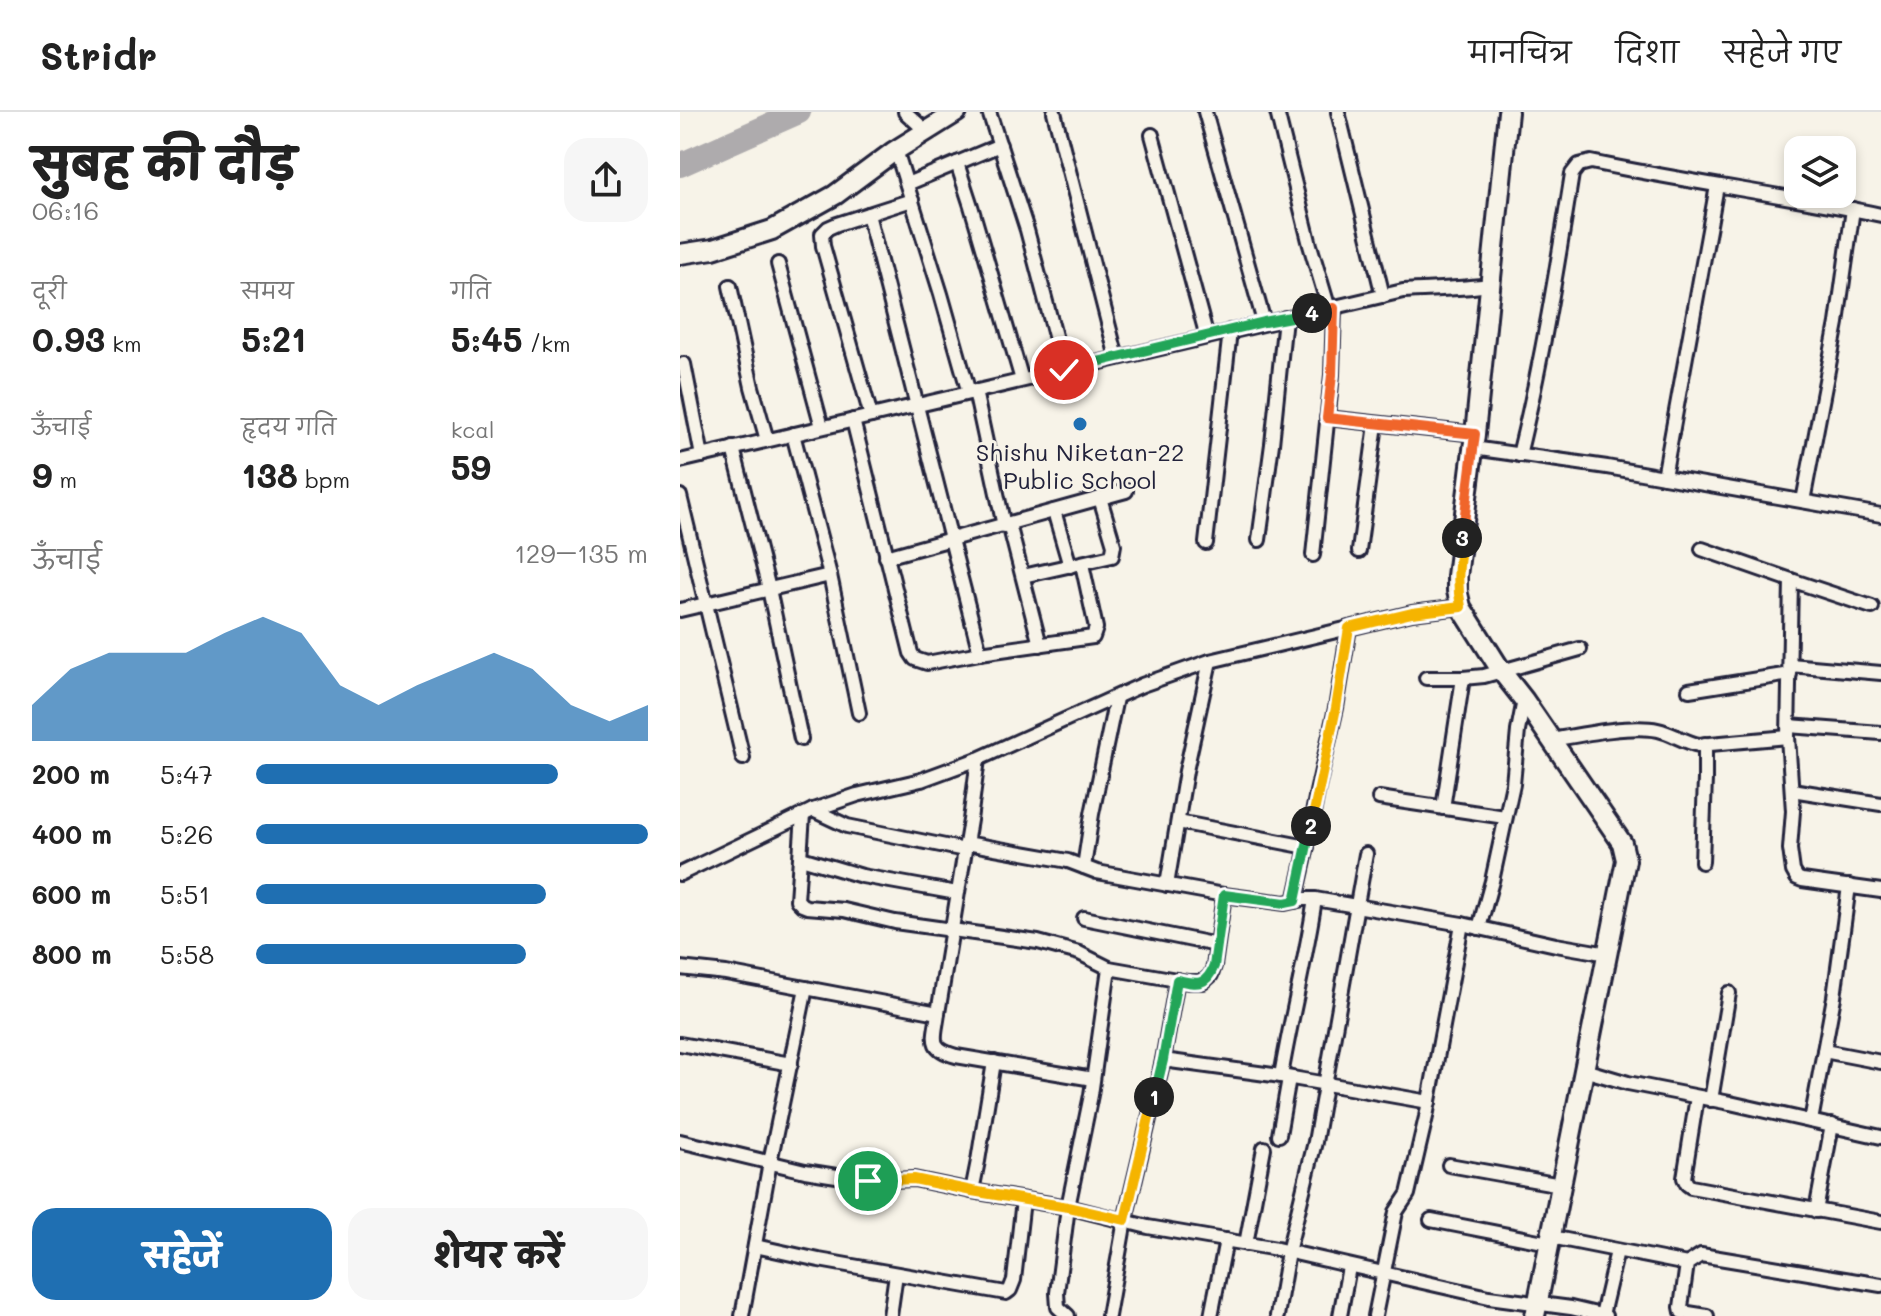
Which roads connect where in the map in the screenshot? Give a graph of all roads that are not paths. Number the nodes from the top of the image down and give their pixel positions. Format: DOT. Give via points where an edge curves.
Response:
graph roads {
  1 [pos="905,112"];
  2 [pos="957,112"];
  3 [pos="989,112"];
  4 [pos="1054,112"];
  5 [pos="1205,112"];
  6 [pos="1277,112"];
  7 [pos="1338,112"];
  8 [pos="1508,112"];
  9 [pos="926,131"];
  10 [pos="1152,135"];
  11 [pos="1000,145"];
  12 [pos="896,150"];
  13 [pos="957,163"];
  14 [pos="907,184"];
  15 [pos="1717,186"];
  16 [pos="912,200"];
  17 [pos="1853,209"];
  18 [pos="868,214"];
  19 [pos="1881,215"];
  20 [pos="680,254"];
  21 [pos="778,264"];
  22 [pos="1490,285"];
  23 [pos="730,286"];
  24 [pos="1383,296"];
  25 [pos="1331,309"];
  26 [pos="1285,318"];
  27 [pos="1264,322"];
  28 [pos="1230,331"];
  29 [pos="1207,337"];
  30 [pos="1117,358"];
  31 [pos="684,364"];
  32 [pos="1064,370"];
  33 [pos="1022,380"];
  34 [pos="972,392"];
  35 [pos="917,405"];
  36 [pos="871,416"];
  37 [pos="1327,418"];
  38 [pos="853,420"];
  39 [pos="1376,424"];
  40 [pos="822,427"];
  41 [pos="793,434"];
  42 [pos="767,440"];
  43 [pos="1474,441"];
  44 [pos="733,448"];
  45 [pos="1519,455"];
  46 [pos="702,456"];
  47 [pos="680,461"];
  48 [pos="1664,477"];
  49 [pos="1126,491"];
  50 [pos="680,496"];
  51 [pos="1100,498"];
  52 [pos="1803,501"];
  53 [pos="1054,511"];
  54 [pos="1881,515"];
  55 [pos="1007,525"];
  56 [pos="1259,540"];
  57 [pos="951,541"];
  58 [pos="1206,543"];
  59 [pos="1702,549"];
  60 [pos="1359,551"];
  61 [pos="1313,555"];
  62 [pos="886,557"];
  63 [pos="1076,565"];
  64 [pos="830,575"];
  65 [pos="1023,576"];
  66 [pos="1791,580"];
  67 [pos="769,589"];
  68 [pos="707,604"];
  69 [pos="1461,607"];
  70 [pos="1872,607"];
  71 [pos="680,610"];
  72 [pos="1349,628"];
  73 [pos="1040,645"];
  74 [pos="1580,649"];
  75 [pos="980,653"];
  76 [pos="1210,661"];
  77 [pos="1790,670"];
  78 [pos="1502,672"];
  79 [pos="1881,673"];
  80 [pos="1426,678"];
  81 [pos="1463,678"];
  82 [pos="1689,690"];
  83 [pos="1116,698"];
  84 [pos="1524,700"];
  85 [pos="859,713"];
  86 [pos="1789,732"];
  87 [pos="1881,733"];
  88 [pos="801,739"];
  89 [pos="1552,740"];
  90 [pos="1705,744"];
  91 [pos="743,758"];
  92 [pos="978,759"];
  93 [pos="1792,790"];
  94 [pos="1379,798"];
  95 [pos="1881,804"];
  96 [pos="1443,808"];
  97 [pos="808,812"];
  98 [pos="1505,817"];
  99 [pos="1178,822"];
  100 [pos="965,847"];
  101 [pos="1307,847"];
  102 [pos="1366,854"];
  103 [pos="801,858"];
  104 [pos="1702,862"];
  105 [pos="1084,867"];
  106 [pos="680,874"];
  107 [pos="1167,885"];
  108 [pos="1849,886"];
  109 [pos="1881,891"];
  110 [pos="957,893"];
  111 [pos="1224,895"];
  112 [pos="1315,899"];
  113 [pos="1295,901"];
  114 [pos="1357,907"];
  115 [pos="1084,918"];
  116 [pos="1462,924"];
  117 [pos="1479,928"];
  118 [pos="951,930"];
  119 [pos="1217,945"];
  120 [pos="1608,954"];
  121 [pos="680,968"];
  122 [pos="1109,968"];
  123 [pos="1177,980"];
  124 [pos="806,988"];
  125 [pos="1729,993"];
  126 [pos="938,1013"];
  127 [pos="680,1044"];
  128 [pos="1824,1051"];
  129 [pos="1163,1060"];
  130 [pos="994,1062"];
  131 [pos="1881,1062"];
  132 [pos="791,1064"];
  133 [pos="1584,1070"];
  134 [pos="1285,1077"];
  135 [pos="1093,1079"];
  136 [pos="1326,1085"];
  137 [pos="1697,1097"];
  138 [pos="1711,1100"];
  139 [pos="1429,1102"];
  140 [pos="1811,1121"];
  141 [pos="1832,1125"];
  142 [pos="1279,1135"];
  143 [pos="1881,1137"];
  144 [pos="680,1141"];
  145 [pos="1264,1148"];
  146 [pos="770,1162"];
  147 [pos="1449,1165"];
  148 [pos="1561,1185"];
  149 [pos="972,1191"];
  150 [pos="1023,1200"];
  151 [pos="1068,1207"];
  152 [pos="1816,1211"];
  153 [pos="1125,1220"];
  154 [pos="1431,1220"];
  155 [pos="1881,1222"];
  156 [pos="1226,1240"];
  157 [pos="1550,1240"];
  158 [pos="1246,1244"];
  159 [pos="755,1246"];
  160 [pos="1617,1251"];
  161 [pos="1288,1252"];
  162 [pos="1687,1264"];
  163 [pos="1349,1267"];
  164 [pos="896,1274"];
  165 [pos="1384,1274"];
  166 [pos="1881,1285"];
  167 [pos="1536,1310"];
  168 [pos="742,1316"];
  169 [pos="890,1316"];
  170 [pos="1068,1316"];
  171 [pos="1108,1316"];
  172 [pos="1211,1316"];
  173 [pos="1277,1316"];
  174 [pos="1340,1316"];
  175 [pos="1375,1316"];
  176 [pos="1603,1316"];
  177 [pos="1707,1316"];
  1 -- 9 [label="street"];
  2 -- 9 [label="street"];
  3 -- 11 [label="street"];
  4 -- 30 [label="street"];
  5 -- 27 [label="street"];
  6 -- 25 [label="street"];
  7 -- 24 [label="street"];
  8 -- 22 [label="street"];
  9 -- 12 [label="street"];
  10 -- 29 [label="street"];
  11 -- 13 [label="street"];
  11 -- 32 [label="street"];
  12 -- 14 [label="street"];
  12 -- 20 [label="street" via="835,195 772,230"];
  13 -- 14 [label="street"];
  13 -- 33 [label="street"];
  14 -- 16 [label="street"];
  15 -- 17 [label="street"];
  15 -- 45 [label="street" via="1591,162 1577,167"];
  15 -- 48 [label="street"];
  16 -- 18 [label="street"];
  16 -- 34 [label="street"];
  17 -- 19 [label="street"];
  17 -- 52 [label="street"];
  18 -- 35 [label="street"];
  18 -- 36 [label="street" via="828,228 822,239"];
  21 -- 40 [label="street"];
  22 -- 24 [label="street"];
  22 -- 43 [label="street"];
  23 -- 42 [label="street"];
  24 -- 25 [label="street"];
  25 -- 26 [label="street"];
  25 -- 37 [label="street"];
  26 -- 27 [label="street"];
  26 -- 56 [label="street"];
  27 -- 28 [label="street"];
  28 -- 29 [label="street"];
  28 -- 58 [label="street"];
  29 -- 30 [label="street"];
  30 -- 32 [label="street"];
  31 -- 46 [label="street"];
  32 -- 33 [label="street"];
  33 -- 34 [label="street"];
  34 -- 35 [label="street"];
  34 -- 55 [label="street"];
  35 -- 36 [label="street"];
  35 -- 57 [label="street"];
  36 -- 38 [label="street"];
  37 -- 39 [label="street"];
  37 -- 61 [label="street"];
  38 -- 40 [label="street"];
  38 -- 62 [label="street"];
  39 -- 43 [label="street"];
  39 -- 60 [label="street"];
  40 -- 41 [label="street"];
  41 -- 42 [label="street"];
  41 -- 64 [label="street"];
  42 -- 44 [label="street"];
  43 -- 45 [label="street"];
  43 -- 69 [label="street" via="1457,576"];
  44 -- 46 [label="street"];
  44 -- 67 [label="street"];
  45 -- 48 [label="street"];
  46 -- 47 [label="street"];
  48 -- 52 [label="street"];
  49 -- 51 [label="street"];
  50 -- 68 [label="street"];
  51 -- 53 [label="street"];
  51 -- 63 [label="street" via="1114,554"];
  52 -- 54 [label="street"];
  53 -- 55 [label="street"];
  53 -- 63 [label="street"];
  55 -- 57 [label="street"];
  55 -- 65 [label="street"];
  57 -- 62 [label="street"];
  57 -- 75 [label="street"];
  59 -- 66 [label="street"];
  62 -- 75 [label="street" via="915,659 927,663"];
  63 -- 65 [label="street"];
  63 -- 73 [label="street" via="1095,635"];
  64 -- 67 [label="street"];
  64 -- 85 [label="street"];
  65 -- 73 [label="street"];
  66 -- 70 [label="street"];
  66 -- 77 [label="street"];
  67 -- 68 [label="street"];
  67 -- 88 [label="street"];
  68 -- 71 [label="street"];
  68 -- 91 [label="street"];
  69 -- 72 [label="street"];
  69 -- 78 [label="street"];
  72 -- 76 [label="street"];
  72 -- 101 [label="street"];
  73 -- 75 [label="street"];
  74 -- 78 [label="street"];
  76 -- 83 [label="street"];
  76 -- 99 [label="street"];
  77 -- 79 [label="street"];
  77 -- 82 [label="street"];
  77 -- 86 [label="street"];
  78 -- 81 [label="street"];
  78 -- 84 [label="street"];
  80 -- 81 [label="street"];
  81 -- 96 [label="street"];
  83 -- 92 [label="street"];
  83 -- 105 [label="street"];
  84 -- 89 [label="street"];
  84 -- 98 [label="street"];
  86 -- 87 [label="street"];
  86 -- 90 [label="street"];
  86 -- 93 [label="street"];
  89 -- 90 [label="street" via="1657,729"];
  89 -- 120 [label="street" via="1625,851"];
  90 -- 104 [label="street"];
  92 -- 97 [label="street"];
  92 -- 100 [label="street"];
  93 -- 95 [label="street"];
  93 -- 108 [label="street" via="1790,849 1795,876"];
  94 -- 96 [label="street"];
  96 -- 98 [label="street"];
  97 -- 100 [label="street" via="847,826"];
  97 -- 103 [label="street"];
  97 -- 106 [label="street"];
  98 -- 117 [label="street"];
  99 -- 101 [label="street"];
  99 -- 107 [label="street"];
  100 -- 105 [label="street"];
  100 -- 110 [label="street"];
  101 -- 113 [label="street"];
  102 -- 114 [label="street"];
  103 -- 110 [label="street" via="862,876"];
  103 -- 118 [label="street" via="796,893 802,905"];
  105 -- 107 [label="street"];
  107 -- 111 [label="street"];
  108 -- 109 [label="street"];
  108 -- 128 [label="street"];
  110 -- 118 [label="street"];
  111 -- 113 [label="street"];
  111 -- 119 [label="street"];
  112 -- 113 [label="street"];
  112 -- 114 [label="street"];
  112 -- 134 [label="street" via="1290,1023"];
  114 -- 116 [label="street"];
  114 -- 136 [label="street"];
  115 -- 119 [label="street"];
  116 -- 117 [label="street"];
  116 -- 139 [label="street"];
  117 -- 120 [label="street"];
  118 -- 122 [label="street" via="1038,942"];
  118 -- 126 [label="street"];
  119 -- 123 [label="street" via="1207,980"];
  120 -- 133 [label="street"];
  121 -- 124 [label="street"];
  122 -- 123 [label="street"];
  122 -- 135 [label="street"];
  123 -- 129 [label="street"];
  124 -- 126 [label="street"];
  124 -- 132 [label="street"];
  125 -- 138 [label="street"];
  126 -- 130 [label="street" via="935,1040 940,1050"];
  127 -- 132 [label="street"];
  128 -- 131 [label="street"];
  128 -- 140 [label="street"];
  129 -- 134 [label="street"];
  129 -- 153 [label="street"];
  130 -- 135 [label="street"];
  130 -- 149 [label="street"];
  132 -- 146 [label="street"];
  133 -- 137 [label="street"];
  133 -- 148 [label="street"];
  134 -- 136 [label="street"];
  134 -- 142 [label="street"];
  135 -- 151 [label="street"];
  136 -- 139 [label="street"];
  136 -- 161 [label="street"];
  137 -- 138 [label="street"];
  137 -- 152 [label="street" via="1687,1184"];
  138 -- 140 [label="street"];
  139 -- 165 [label="street" via="1410,1189 1396,1212"];
  140 -- 141 [label="street"];
  141 -- 143 [label="street"];
  141 -- 152 [label="street"];
  144 -- 146 [label="street"];
  145 -- 158 [label="street"];
  146 -- 149 [label="street" via="868,1181 914,1179"];
  146 -- 159 [label="street"];
  147 -- 148 [label="street"];
  148 -- 157 [label="street"];
  149 -- 150 [label="street"];
  150 -- 151 [label="street"];
  150 -- 164 [label="street" via="1014,1280 1006,1293"];
  151 -- 153 [label="street"];
  151 -- 170 [label="street" via="1056,1302"];
  152 -- 155 [label="street"];
  153 -- 156 [label="street"];
  153 -- 171 [label="street"];
  154 -- 157 [label="street"];
  156 -- 158 [label="street"];
  156 -- 172 [label="street"];
  157 -- 160 [label="street"];
  157 -- 167 [label="street"];
  158 -- 161 [label="street"];
  159 -- 164 [label="street"];
  159 -- 168 [label="street"];
  160 -- 162 [label="street"];
  160 -- 176 [label="street"];
  161 -- 163 [label="street"];
  161 -- 173 [label="street"];
  162 -- 166 [label="street" via="1705,1255"];
  162 -- 177 [label="street" via="1681,1310"];
  163 -- 165 [label="street"];
  163 -- 174 [label="street"];
  164 -- 169 [label="street"];
  165 -- 167 [label="street"];
  165 -- 175 [label="street"];
  167 -- 176 [label="street" via="1571,1308"];
}
